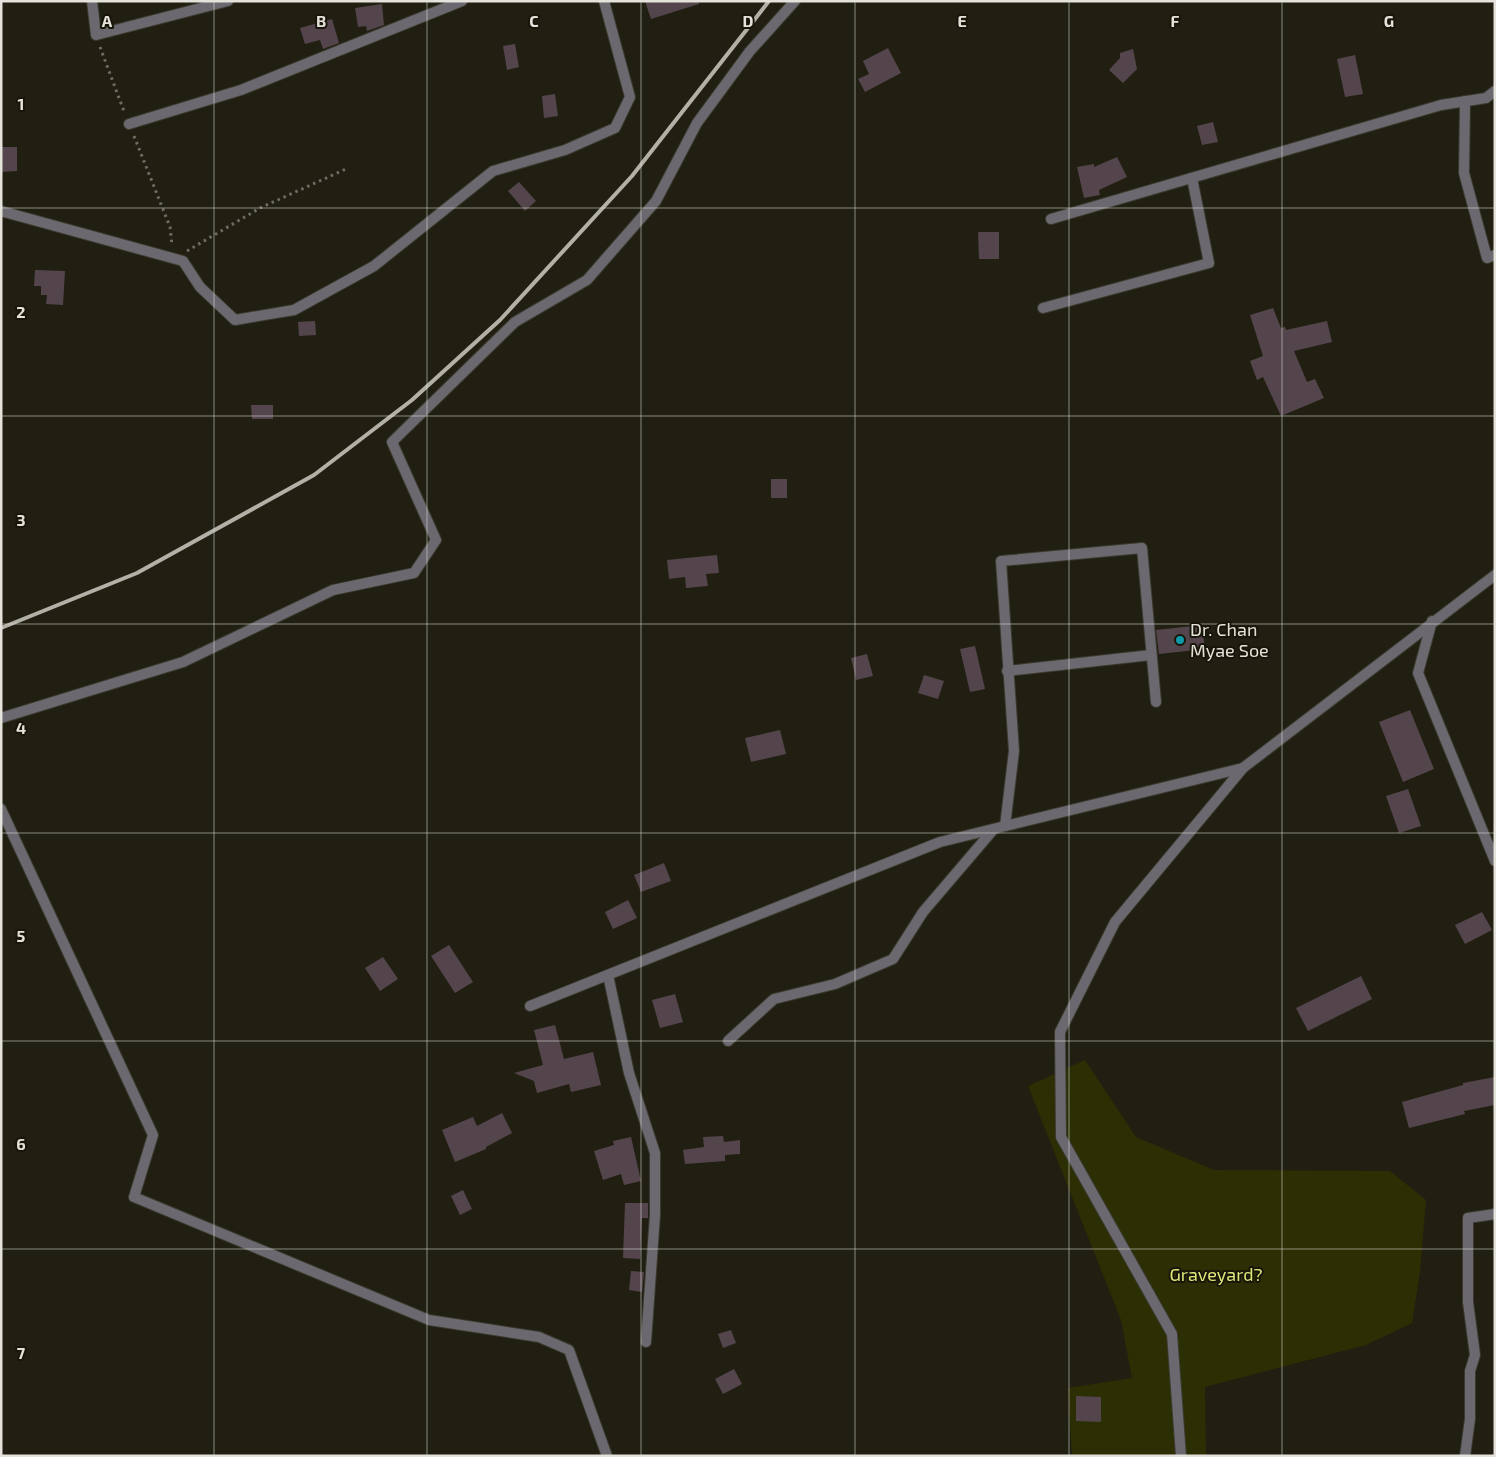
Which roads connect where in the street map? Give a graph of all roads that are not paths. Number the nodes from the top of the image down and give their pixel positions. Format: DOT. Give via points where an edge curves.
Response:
graph roads {
  1 [pos="92,1"];
  2 [pos="228,1"];
  3 [pos="462,1"];
  4 [pos="604,1"];
  5 [pos="795,1"];
  6 [pos="1495,91"];
  7 [pos="1465,102"];
  8 [pos="129,124"];
  9 [pos="1192,178"];
  10 [pos="1,210"];
  11 [pos="1051,219"];
  12 [pos="1495,255"];
  13 [pos="1043,308"];
  14 [pos="1495,574"];
  15 [pos="1432,621"];
  16 [pos="1151,655"];
  17 [pos="1007,671"];
  18 [pos="1156,702"];
  19 [pos="1,718"];
  20 [pos="1243,768"];
  21 [pos="1,809"];
  22 [pos="1005,826"];
  23 [pos="993,830"];
  24 [pos="1495,861"];
  25 [pos="608,975"];
  26 [pos="530,1006"];
  27 [pos="728,1041"];
  28 [pos="1495,1214"];
  29 [pos="646,1342"];
  30 [pos="607,1456"];
  31 [pos="1181,1456"];
  32 [pos="1465,1456"];
  1 -- 2 [label="street" via="96,35"];
  3 -- 8 [label="street" via="241,90"];
  4 -- 10 [label="street" via="630,97 614,128 565,150 493,171 374,266 294,310 235,320 200,287 184,261"];
  5 -- 19 [label="street" via="750,52 697,122 656,201 587,280 515,322 392,442 436,540 414,573 333,590 183,662"];
  6 -- 7 [label="street" via="1486,98"];
  7 -- 9 [label="street" via="1441,105"];
  7 -- 12 [label="street" via="1464,173 1487,258"];
  9 -- 11 [label="street"];
  9 -- 13 [label="street" via="1209,263"];
  14 -- 15 [label="street"];
  15 -- 20 [label="street"];
  15 -- 24 [label="street" via="1418,673"];
  16 -- 17 [label="street"];
  16 -- 17 [label="street" via="1142,548 1001,561"];
  16 -- 18 [label="street"];
  17 -- 22 [label="street" via="1014,751"];
  20 -- 22 [label="street"];
  20 -- 31 [label="street" via="1115,922 1060,1032 1061,1138 1172,1334"];
  21 -- 30 [label="street" via="153,1135 134,1197 429,1320 539,1337 569,1350"];
  22 -- 23 [label="street"];
  23 -- 25 [label="street" via="940,842"];
  23 -- 27 [label="street" via="923,912 894,959 835,984 774,1000"];
  25 -- 26 [label="street"];
  25 -- 29 [label="street" via="629,1073 655,1153 655,1215"];
  28 -- 32 [label="street" via="1468,1218 1468,1302 1475,1356 1470,1371 1470,1419"];
}
